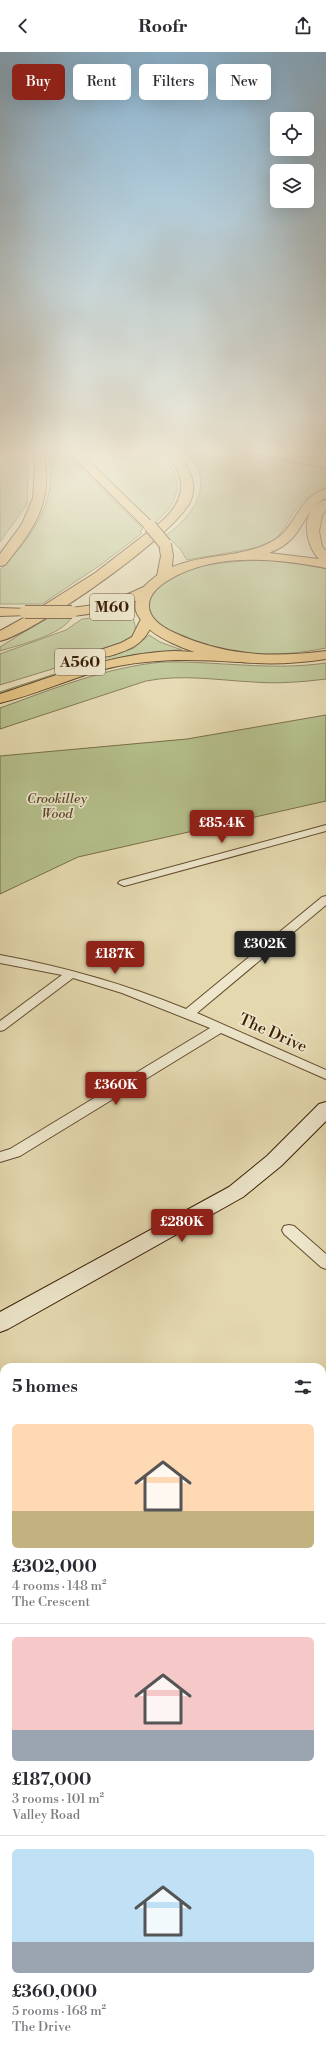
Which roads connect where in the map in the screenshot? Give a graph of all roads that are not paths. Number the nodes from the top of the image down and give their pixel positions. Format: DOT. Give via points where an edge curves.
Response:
graph roads {
  1 [pos="13,544"];
  2 [pos="143,544"];
  3 [pos="165,544"];
  4 [pos="276,544"];
  5 [pos="316,544"];
  6 [pos="237,557"];
  7 [pos="326,558"];
  8 [pos="0,562"];
  9 [pos="326,564"];
  10 [pos="164,576"];
  11 [pos="148,589"];
  12 [pos="0,612"];
  13 [pos="147,620"];
  14 [pos="0,637"];
  15 [pos="326,655"];
  16 [pos="242,658"];
  17 [pos="0,688"];
  18 [pos="0,699"];
  19 [pos="326,828"];
  20 [pos="124,883"];
  21 [pos="326,899"];
  22 [pos="0,959"];
  23 [pos="72,973"];
  24 [pos="188,1013"];
  25 [pos="0,1027"];
  26 [pos="220,1028"];
  27 [pos="326,1075"];
  28 [pos="326,1109"];
  29 [pos="0,1157"];
  30 [pos="288,1230"];
  31 [pos="326,1263"];
  32 [pos="0,1323"];
  1 -- 8 [label="highway"];
  2 -- 14 [label="highway, M60" via="105,572"];
  3 -- 10 [label="highway, bridge" via="167,561"];
  4 -- 6 [label="highway"];
  5 -- 7 [label="highway"];
  6 -- 9 [label="highway" via="288,558"];
  6 -- 10 [label="highway" via="201,563"];
  10 -- 11 [label="highway"];
  11 -- 12 [label="highway, M60, bridge" via="126,602 106,609 72,612"];
  11 -- 13 [label="highway" via="142,600"];
  13 -- 16 [label="highway, A560" via="159,631 182,643"];
  13 -- 17 [label="main road, A560" via="139,639 129,645"];
  15 -- 16 [label="highway, A560" via="284,660"];
  16 -- 18 [label="main road, A560" via="169,654 129,659"];
  19 -- 20 [label="street"];
  21 -- 24 [label="street"];
  22 -- 23 [label="street"];
  23 -- 24 [label="street"];
  23 -- 25 [label="street"];
  24 -- 26 [label="street"];
  26 -- 27 [label="street, The Drive"];
  26 -- 29 [label="street, The Drive" via="15,1153"];
  28 -- 32 [label="main road" via="274,1161 236,1192 107,1266"];
  30 -- 31 [label="street"];
}
